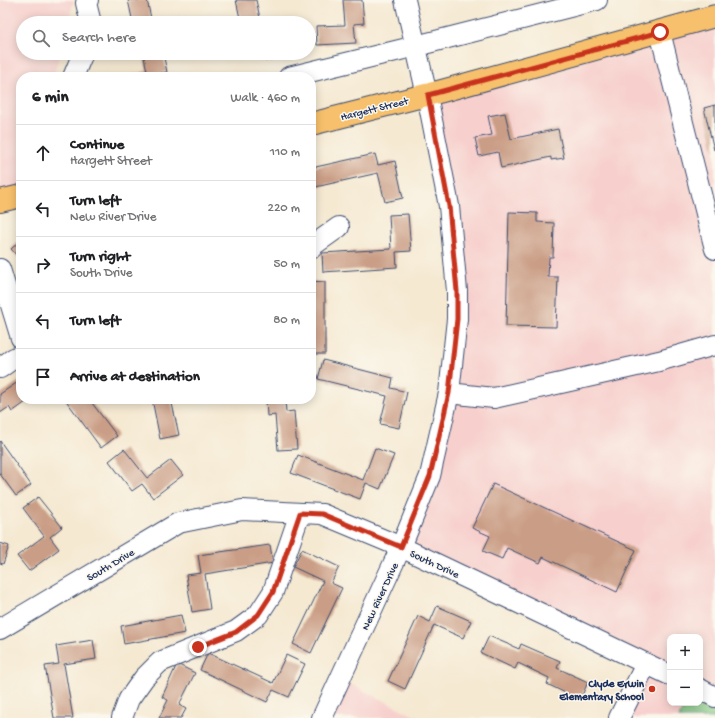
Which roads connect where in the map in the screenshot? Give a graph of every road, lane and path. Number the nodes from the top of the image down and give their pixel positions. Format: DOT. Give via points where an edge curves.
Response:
graph roads {
  1 [pos="88,0"];
  2 [pos="405,0"];
  3 [pos="597,0"];
  4 [pos="89,16"];
  5 [pos="715,16"];
  6 [pos="660,32"];
  7 [pos="416,46"];
  8 [pos="80,60"];
  9 [pos="74,72"];
  10 [pos="309,72"];
  11 [pos="428,95"];
  12 [pos="316,123"];
  13 [pos="16,197"];
  14 [pos="0,201"];
  15 [pos="339,227"];
  16 [pos="316,243"];
  17 [pos="715,249"];
  18 [pos="0,269"];
  19 [pos="16,322"];
  20 [pos="715,345"];
  21 [pos="16,357"];
  22 [pos="0,368"];
  23 [pos="449,393"];
  24 [pos="300,513"];
  25 [pos="401,547"];
  26 [pos="0,629"];
  27 [pos="646,664"];
  28 [pos="667,674"];
  29 [pos="703,691"];
  30 [pos="715,697"];
  31 [pos="122,718"];
  32 [pos="322,718"];
  33 [pos="619,718"];
  1 -- 4 [label="street" via="86,3"];
  2 -- 7 [label="street, New River Drive"];
  3 -- 7 [label="street"];
  5 -- 6 [label="main road, Hargett Street"];
  6 -- 11 [label="main road, Hargett Street"];
  6 -- 17 [label="street"];
  7 -- 10 [label="street"];
  7 -- 11 [label="street, New River Drive"];
  8 -- 9 [label="street"];
  11 -- 12 [label="main road, Hargett Street"];
  11 -- 23 [label="street, New River Drive" via="449,206 457,291 457,319"];
  13 -- 14 [label="main road"];
  15 -- 16 [label="street"];
  18 -- 19 [label="street"];
  20 -- 23 [label="street" via="659,361 494,398"];
  21 -- 22 [label="street"];
  23 -- 25 [label="street, New River Drive" via="430,476"];
  24 -- 25 [label="street, South Drive" via="322,514"];
  24 -- 26 [label="street, South Drive" via="242,510 178,523"];
  24 -- 31 [label="street" via="273,592 258,615 236,632 160,662 129,699"];
  25 -- 27 [label="street, South Drive"];
  25 -- 32 [label="street, New River Drive"];
  27 -- 28 [label="street, South Drive"];
  27 -- 33 [label="street"];
  29 -- 30 [label="street"];
}
